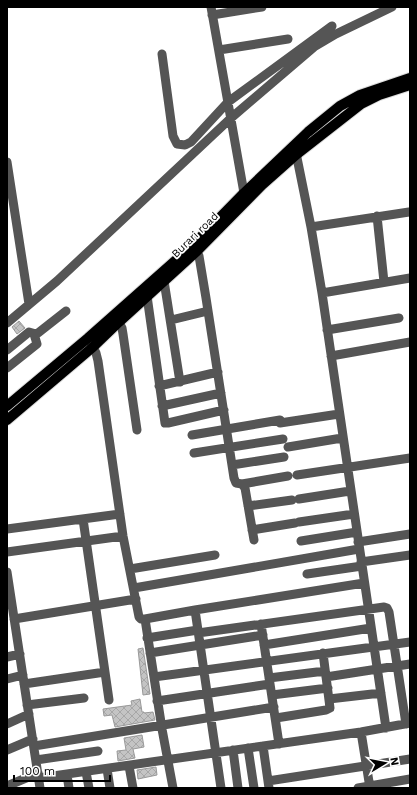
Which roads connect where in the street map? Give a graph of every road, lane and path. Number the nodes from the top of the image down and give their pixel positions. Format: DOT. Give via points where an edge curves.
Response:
graph roads {
  1 [pos="262,7"];
  2 [pos="392,7"];
  3 [pos="212,11"];
  4 [pos="332,26"];
  5 [pos="288,38"];
  6 [pos="218,50"];
  7 [pos="162,54"];
  8 [pos="410,78"];
  9 [pos="410,85"];
  10 [pos="230,110"];
  11 [pos="295,149"];
  12 [pos="7,162"];
  13 [pos="246,196"];
  14 [pos="409,212"];
  15 [pos="377,216"];
  16 [pos="11,223"];
  17 [pos="311,227"];
  18 [pos="195,248"];
  19 [pos="410,278"];
  20 [pos="164,281"];
  21 [pos="384,282"];
  22 [pos="322,293"];
  23 [pos="147,296"];
  24 [pos="29,304"];
  25 [pos="66,311"];
  26 [pos="208,311"];
  27 [pos="117,318"];
  28 [pos="399,318"];
  29 [pos="171,320"];
  30 [pos="7,323"];
  31 [pos="327,330"];
  32 [pos="34,334"];
  33 [pos="88,338"];
  34 [pos="410,342"];
  35 [pos="93,347"];
  36 [pos="7,350"];
  37 [pos="331,356"];
  38 [pos="7,368"];
  39 [pos="218,372"];
  40 [pos="180,382"];
  41 [pos="159,386"];
  42 [pos="221,393"];
  43 [pos="7,406"];
  44 [pos="162,406"];
  45 [pos="224,410"];
  46 [pos="339,414"];
  47 [pos="7,420"];
  48 [pos="227,429"];
  49 [pos="137,430"];
  50 [pos="192,435"];
  51 [pos="342,438"];
  52 [pos="230,448"];
  53 [pos="194,453"];
  54 [pos="284,457"];
  55 [pos="410,458"];
  56 [pos="232,465"];
  57 [pos="347,468"];
  58 [pos="242,484"];
  59 [pos="350,491"];
  60 [pos="248,506"];
  61 [pos="120,514"];
  62 [pos="354,514"];
  63 [pos="83,519"];
  64 [pos="7,529"];
  65 [pos="252,530"];
  66 [pos="357,532"];
  67 [pos="410,534"];
  68 [pos="124,536"];
  69 [pos="254,540"];
  70 [pos="86,541"];
  71 [pos="301,541"];
  72 [pos="359,546"];
  73 [pos="7,552"];
  74 [pos="215,555"];
  75 [pos="410,555"];
  76 [pos="362,564"];
  77 [pos="130,569"];
  78 [pos="7,572"];
  79 [pos="307,574"];
  80 [pos="364,583"];
  81 [pos="8,588"];
  82 [pos="134,588"];
  83 [pos="136,599"];
  84 [pos="95,606"];
  85 [pos="368,609"];
  86 [pos="10,610"];
  87 [pos="195,610"];
  88 [pos="14,619"];
  89 [pos="145,619"];
  90 [pos="261,624"];
  91 [pos="371,628"];
  92 [pos="16,630"];
  93 [pos="198,631"];
  94 [pos="7,634"];
  95 [pos="147,638"];
  96 [pos="264,640"];
  97 [pos="410,642"];
  98 [pos="394,644"];
  99 [pos="200,645"];
  100 [pos="374,646"];
  101 [pos="150,653"];
  102 [pos="323,653"];
  103 [pos="20,654"];
  104 [pos="7,657"];
  105 [pos="267,661"];
  106 [pos="410,664"];
  107 [pos="398,666"];
  108 [pos="377,669"];
  109 [pos="204,670"];
  110 [pos="105,672"];
  111 [pos="326,674"];
  112 [pos="154,677"];
  113 [pos="7,679"];
  114 [pos="24,680"];
  115 [pos="270,681"];
  116 [pos="405,687"];
  117 [pos="328,688"];
  118 [pos="381,693"];
  119 [pos="207,694"];
  120 [pos="272,695"];
  121 [pos="84,698"];
  122 [pos="329,699"];
  123 [pos="109,700"];
  124 [pos="157,701"];
  125 [pos="27,705"];
  126 [pos="274,707"];
  127 [pos="29,714"];
  128 [pos="211,717"];
  129 [pos="276,718"];
  130 [pos="408,723"];
  131 [pos="7,724"];
  132 [pos="162,726"];
  133 [pos="386,728"];
  134 [pos="361,732"];
  135 [pos="33,743"];
  136 [pos="279,744"];
  137 [pos="263,746"];
  138 [pos="248,748"];
  139 [pos="7,750"];
  140 [pos="233,750"];
  141 [pos="98,751"];
  142 [pos="216,753"];
  143 [pos="410,759"];
  144 [pos="36,760"];
  145 [pos="168,760"];
  146 [pos="366,765"];
  147 [pos="129,766"];
  148 [pos="107,769"];
  149 [pos="86,772"];
  150 [pos="67,775"];
  151 [pos="38,776"];
  152 [pos="410,780"];
  153 [pos="268,784"];
  154 [pos="7,786"];
  155 [pos="370,787"];
  156 [pos="40,788"];
  157 [pos="69,788"];
  158 [pos="89,788"];
  159 [pos="110,788"];
  160 [pos="133,788"];
  161 [pos="173,788"];
  162 [pos="221,788"];
  163 [pos="238,788"];
  164 [pos="254,788"];
  165 [pos="358,788"];
  1 -- 3 [label="street"];
  2 -- 10 [label="street" via="314,47"];
  3 -- 6 [label="street"];
  4 -- 10 [label="street"];
  5 -- 6 [label="street"];
  6 -- 10 [label="street"];
  7 -- 10 [label="street" via="172,130 177,144 185,145 191,142"];
  8 -- 11 [label="main road, Burari road" via="349,100"];
  9 -- 11 [label="main road, Burari road" via="365,102"];
  10 -- 13 [label="street"];
  10 -- 24 [label="street" via="85,254"];
  11 -- 13 [label="main road, Burari road"];
  11 -- 17 [label="street"];
  12 -- 16 [label="street"];
  13 -- 18 [label="main road, Burari road"];
  14 -- 15 [label="street"];
  15 -- 17 [label="street"];
  15 -- 21 [label="street"];
  16 -- 24 [label="street"];
  17 -- 22 [label="street"];
  18 -- 20 [label="main road, Burari road"];
  18 -- 26 [label="street"];
  18 -- 27 [label="main road, Burari road"];
  19 -- 21 [label="street"];
  20 -- 23 [label="main road, Burari road"];
  20 -- 29 [label="street"];
  21 -- 22 [label="street"];
  22 -- 31 [label="street"];
  23 -- 27 [label="main road, Burari road"];
  23 -- 41 [label="street"];
  24 -- 30 [label="street"];
  25 -- 32 [label="street"];
  26 -- 29 [label="street"];
  26 -- 39 [label="street"];
  27 -- 33 [label="main road, Burari road"];
  27 -- 35 [label="main road, Burari road"];
  27 -- 49 [label="street" via="123,334"];
  28 -- 31 [label="street"];
  29 -- 40 [label="street"];
  31 -- 37 [label="street"];
  32 -- 36 [label="street" via="28,332"];
  32 -- 38 [label="street" via="37,344"];
  33 -- 35 [label="street"];
  33 -- 43 [label="main road, Burari road"];
  34 -- 37 [label="street"];
  35 -- 47 [label="main road, Burari road"];
  35 -- 61 [label="street" via="98,361"];
  37 -- 46 [label="street"];
  39 -- 40 [label="street"];
  39 -- 42 [label="street"];
  40 -- 41 [label="street"];
  41 -- 44 [label="street"];
  42 -- 44 [label="street"];
  42 -- 45 [label="street"];
  44 -- 45 [label="street" via="165,423"];
  45 -- 48 [label="street"];
  46 -- 48 [label="street"];
  46 -- 51 [label="street"];
  48 -- 50 [label="street"];
  48 -- 52 [label="street"];
  51 -- 52 [label="street"];
  51 -- 57 [label="street"];
  52 -- 53 [label="street"];
  52 -- 56 [label="street"];
  54 -- 56 [label="street"];
  55 -- 57 [label="street"];
  56 -- 58 [label="street" via="236,483"];
  57 -- 58 [label="street"];
  57 -- 59 [label="street"];
  58 -- 60 [label="street"];
  59 -- 60 [label="street"];
  59 -- 62 [label="street"];
  60 -- 65 [label="street"];
  61 -- 63 [label="street"];
  61 -- 68 [label="street"];
  62 -- 65 [label="street"];
  62 -- 66 [label="street"];
  63 -- 64 [label="street"];
  63 -- 70 [label="street"];
  65 -- 69 [label="street"];
  66 -- 71 [label="street"];
  66 -- 72 [label="street"];
  67 -- 72 [label="street"];
  68 -- 70 [label="street"];
  68 -- 77 [label="street"];
  70 -- 73 [label="street"];
  70 -- 84 [label="street"];
  72 -- 76 [label="street"];
  72 -- 82 [label="street"];
  74 -- 77 [label="street"];
  75 -- 76 [label="street"];
  76 -- 79 [label="street"];
  76 -- 80 [label="street"];
  77 -- 82 [label="street"];
  78 -- 81 [label="street"];
  80 -- 85 [label="street"];
  80 -- 87 [label="street"];
  81 -- 86 [label="street"];
  82 -- 83 [label="street"];
  83 -- 84 [label="street"];
  83 -- 89 [label="street" via="139,617"];
  84 -- 88 [label="street"];
  84 -- 110 [label="street"];
  85 -- 90 [label="street"];
  85 -- 91 [label="street"];
  85 -- 98 [label="street" via="384,607 389,610"];
  86 -- 88 [label="street"];
  87 -- 89 [label="street"];
  87 -- 93 [label="street"];
  88 -- 92 [label="street"];
  89 -- 95 [label="street"];
  90 -- 93 [label="street"];
  90 -- 96 [label="street"];
  91 -- 96 [label="street"];
  91 -- 100 [label="street"];
  92 -- 94 [label="street"];
  92 -- 103 [label="street"];
  93 -- 95 [label="street"];
  93 -- 99 [label="street"];
  95 -- 101 [label="street"];
  96 -- 99 [label="street"];
  96 -- 105 [label="street"];
  97 -- 98 [label="street"];
  98 -- 100 [label="street"];
  98 -- 107 [label="street"];
  99 -- 101 [label="street"];
  99 -- 109 [label="street"];
  100 -- 102 [label="street"];
  100 -- 108 [label="street"];
  101 -- 112 [label="street"];
  102 -- 105 [label="street"];
  102 -- 111 [label="street"];
  103 -- 104 [label="street"];
  103 -- 114 [label="street"];
  105 -- 109 [label="street"];
  105 -- 115 [label="street"];
  106 -- 107 [label="street"];
  107 -- 108 [label="street"];
  107 -- 116 [label="street"];
  108 -- 111 [label="street"];
  108 -- 118 [label="street"];
  109 -- 112 [label="street"];
  109 -- 119 [label="street"];
  110 -- 114 [label="street"];
  110 -- 123 [label="street"];
  111 -- 115 [label="street"];
  111 -- 117 [label="street"];
  112 -- 124 [label="street"];
  113 -- 114 [label="street"];
  114 -- 125 [label="street"];
  115 -- 119 [label="street"];
  115 -- 120 [label="street"];
  116 -- 130 [label="street"];
  117 -- 120 [label="street"];
  117 -- 122 [label="street"];
  118 -- 122 [label="street"];
  118 -- 133 [label="street"];
  119 -- 124 [label="street"];
  119 -- 128 [label="street"];
  120 -- 126 [label="street"];
  121 -- 125 [label="street"];
  122 -- 129 [label="street" via="328,710"];
  124 -- 132 [label="street"];
  125 -- 127 [label="street"];
  126 -- 128 [label="street"];
  126 -- 129 [label="street"];
  127 -- 131 [label="street"];
  127 -- 135 [label="street"];
  128 -- 132 [label="street"];
  128 -- 142 [label="street"];
  129 -- 136 [label="street"];
  130 -- 133 [label="street"];
  132 -- 135 [label="street"];
  132 -- 145 [label="street"];
  133 -- 134 [label="street"];
  134 -- 136 [label="street"];
  134 -- 146 [label="street"];
  135 -- 139 [label="street"];
  135 -- 144 [label="street"];
  136 -- 137 [label="street"];
  137 -- 138 [label="street"];
  137 -- 153 [label="street"];
  138 -- 140 [label="street"];
  138 -- 164 [label="street"];
  140 -- 142 [label="street"];
  140 -- 163 [label="street"];
  141 -- 144 [label="street"];
  142 -- 145 [label="street"];
  142 -- 162 [label="street"];
  143 -- 146 [label="street"];
  144 -- 151 [label="street"];
  145 -- 147 [label="street"];
  145 -- 161 [label="street"];
  146 -- 153 [label="street"];
  146 -- 155 [label="street"];
  147 -- 148 [label="street"];
  147 -- 160 [label="street"];
  148 -- 149 [label="street"];
  148 -- 159 [label="street"];
  149 -- 150 [label="street"];
  149 -- 158 [label="street"];
  150 -- 151 [label="street"];
  150 -- 157 [label="street"];
  151 -- 154 [label="street"];
  151 -- 156 [label="street"];
  152 -- 155 [label="street"];
  155 -- 165 [label="street"];
}
